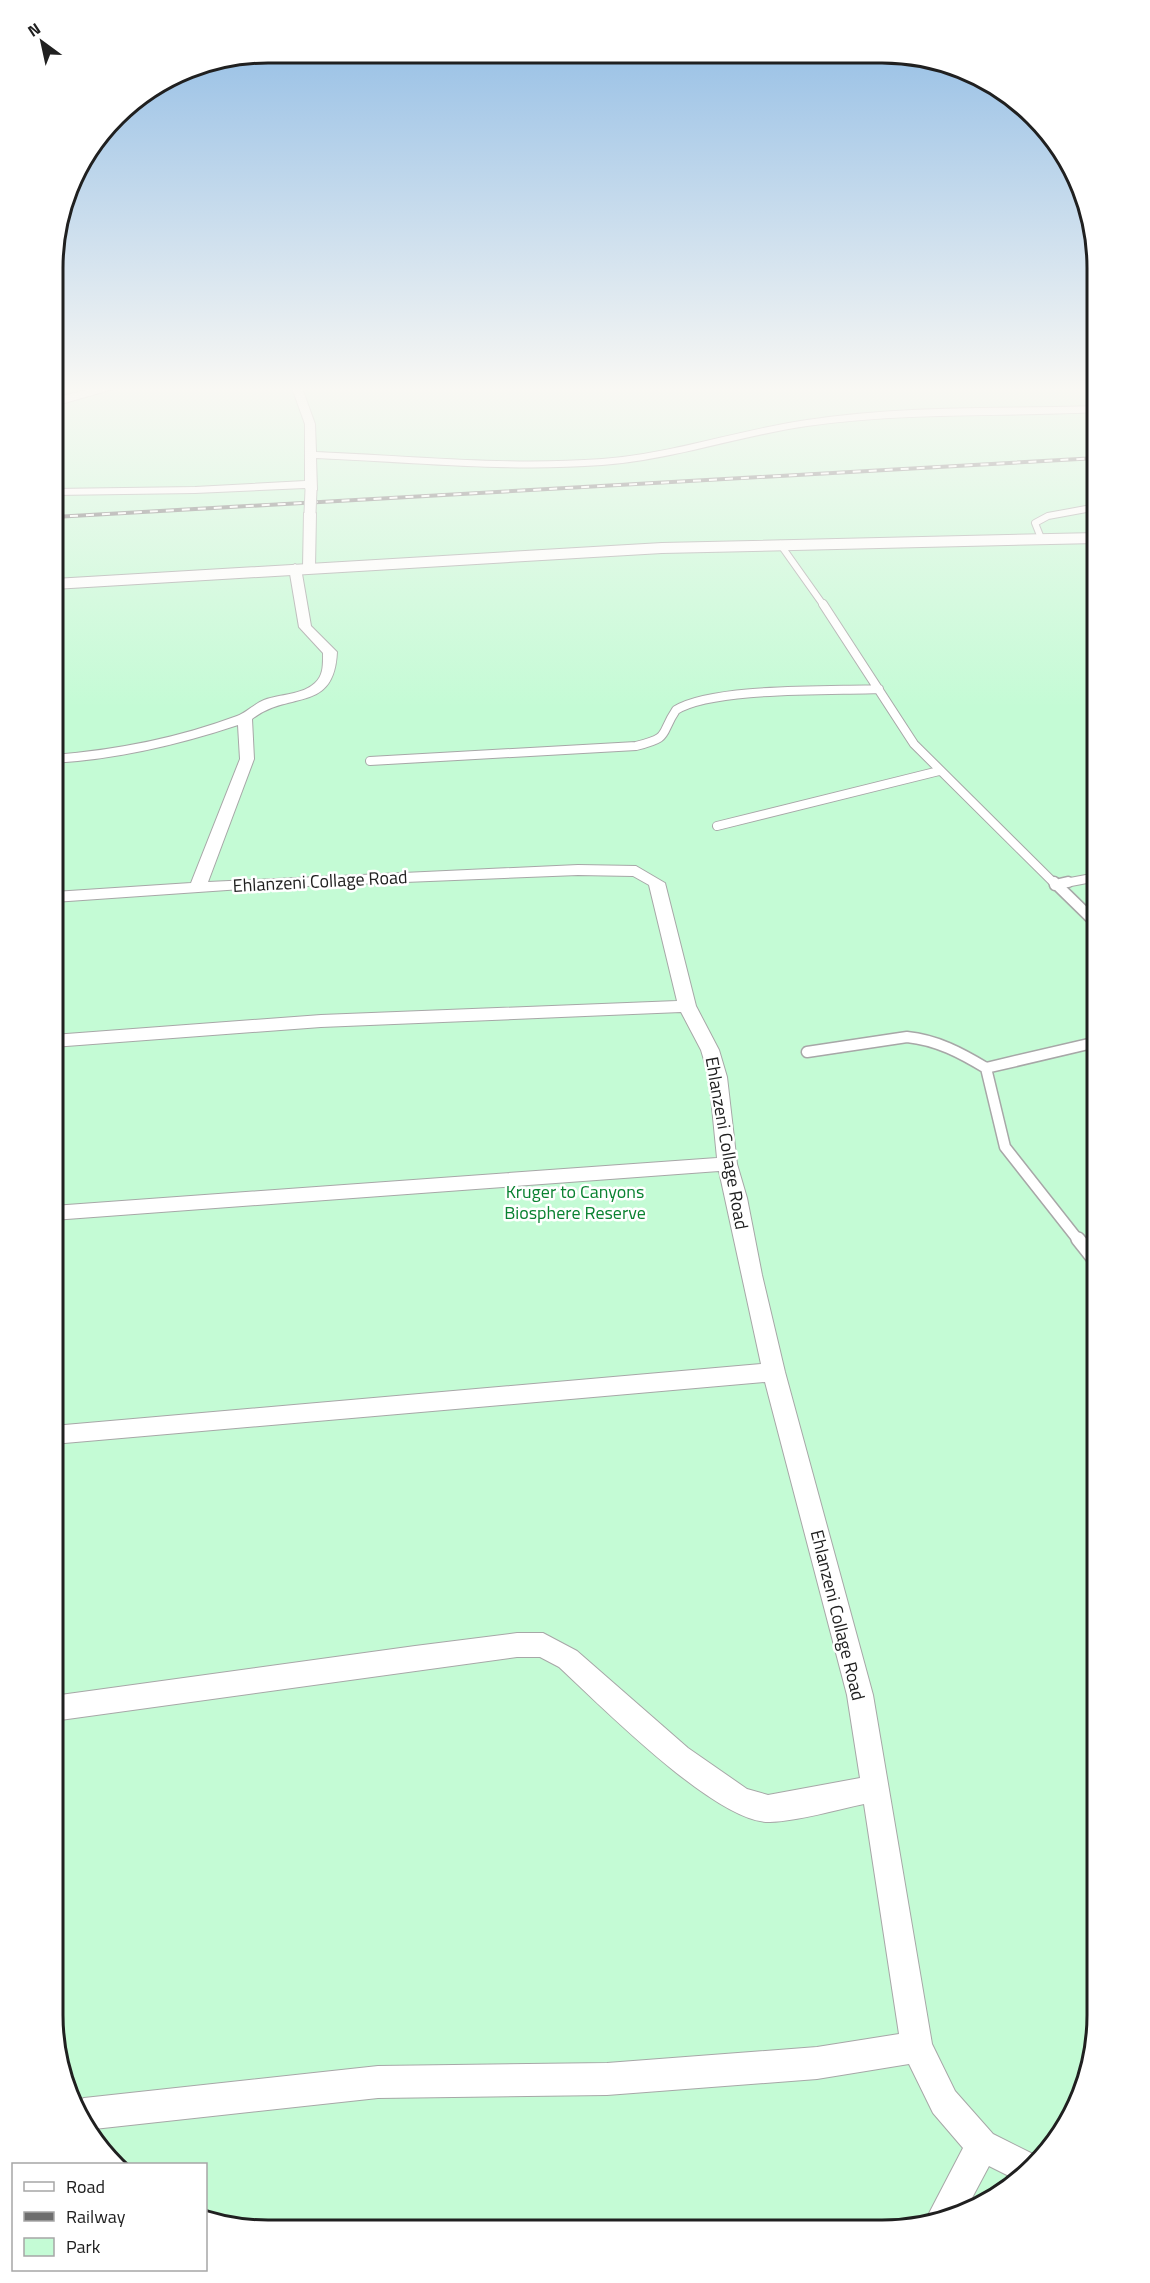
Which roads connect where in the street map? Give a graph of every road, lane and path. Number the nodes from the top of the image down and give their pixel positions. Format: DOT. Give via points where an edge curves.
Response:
graph roads {
  1 [pos="311,495"];
  2 [pos="1087,509"];
  3 [pos="1041,538"];
  4 [pos="1087,538"];
  5 [pos="780,544"];
  6 [pos="302,567"];
  7 [pos="63,583"];
  8 [pos="879,689"];
  9 [pos="245,718"];
  10 [pos="63,758"];
  11 [pos="370,761"];
  12 [pos="939,771"];
  13 [pos="717,826"];
  14 [pos="1087,879"];
  15 [pos="1054,885"];
  16 [pos="197,888"];
  17 [pos="63,896"];
  18 [pos="1087,915"];
  19 [pos="687,1006"];
  20 [pos="63,1040"];
  21 [pos="1087,1044"];
  22 [pos="807,1052"];
  23 [pos="986,1068"];
  24 [pos="727,1164"];
  25 [pos="63,1212"];
  26 [pos="1087,1250"];
  27 [pos="774,1372"];
  28 [pos="63,1433"];
  29 [pos="63,1708"];
  30 [pos="873,1789"];
  31 [pos="917,2047"];
  32 [pos="89,2114"];
  33 [pos="982,2145"];
  34 [pos="1021,2165"];
  35 [pos="948,2209"];
  1 -- 6 [label="street, bridge"];
  2 -- 3 [label="lane" via="1048,516 1035,523"];
  3 -- 4 [label="street"];
  3 -- 5 [label="street"];
  5 -- 6 [label="street"];
  5 -- 8 [label="lane"];
  6 -- 7 [label="street"];
  6 -- 9 [label="street" via="305,627 330,652 327,681 310,693 261,705"];
  8 -- 11 [label="lane" via="728,696 694,702 674,713 668,733 660,740 636,746"];
  8 -- 12 [label="lane" via="914,744"];
  9 -- 10 [label="street" via="166,744"];
  9 -- 16 [label="street, Ehlanzeni Collage Road" via="247,759"];
  12 -- 13 [label="lane"];
  12 -- 15 [label="lane"];
  14 -- 15 [label="lane"];
  15 -- 18 [label="lane"];
  16 -- 17 [label="street"];
  16 -- 19 [label="street, Ehlanzeni Collage Road" via="554,871 636,871 657,883 662,894"];
  19 -- 20 [label="street" via="333,1020"];
  19 -- 24 [label="street, Ehlanzeni Collage Road" via="711,1050 718,1077"];
  21 -- 23 [label="lane"];
  22 -- 23 [label="lane" via="923,1038 944,1044"];
  23 -- 26 [label="lane" via="1005,1147"];
  24 -- 25 [label="street"];
  24 -- 27 [label="street, Ehlanzeni Collage Road"];
  27 -- 28 [label="street"];
  27 -- 30 [label="street, Ehlanzeni Collage Road" via="860,1695"];
  29 -- 30 [label="street" via="438,1655 543,1645 568,1659 678,1757 740,1801 768,1809"];
  30 -- 31 [label="street, Ehlanzeni Collage Road"];
  31 -- 32 [label="street" via="817,2063 607,2079 378,2082"];
  31 -- 33 [label="street, Ehlanzeni Collage Road" via="944,2102"];
  33 -- 34 [label="street, Ehlanzeni Collage Road"];
  33 -- 35 [label="street"];
}
